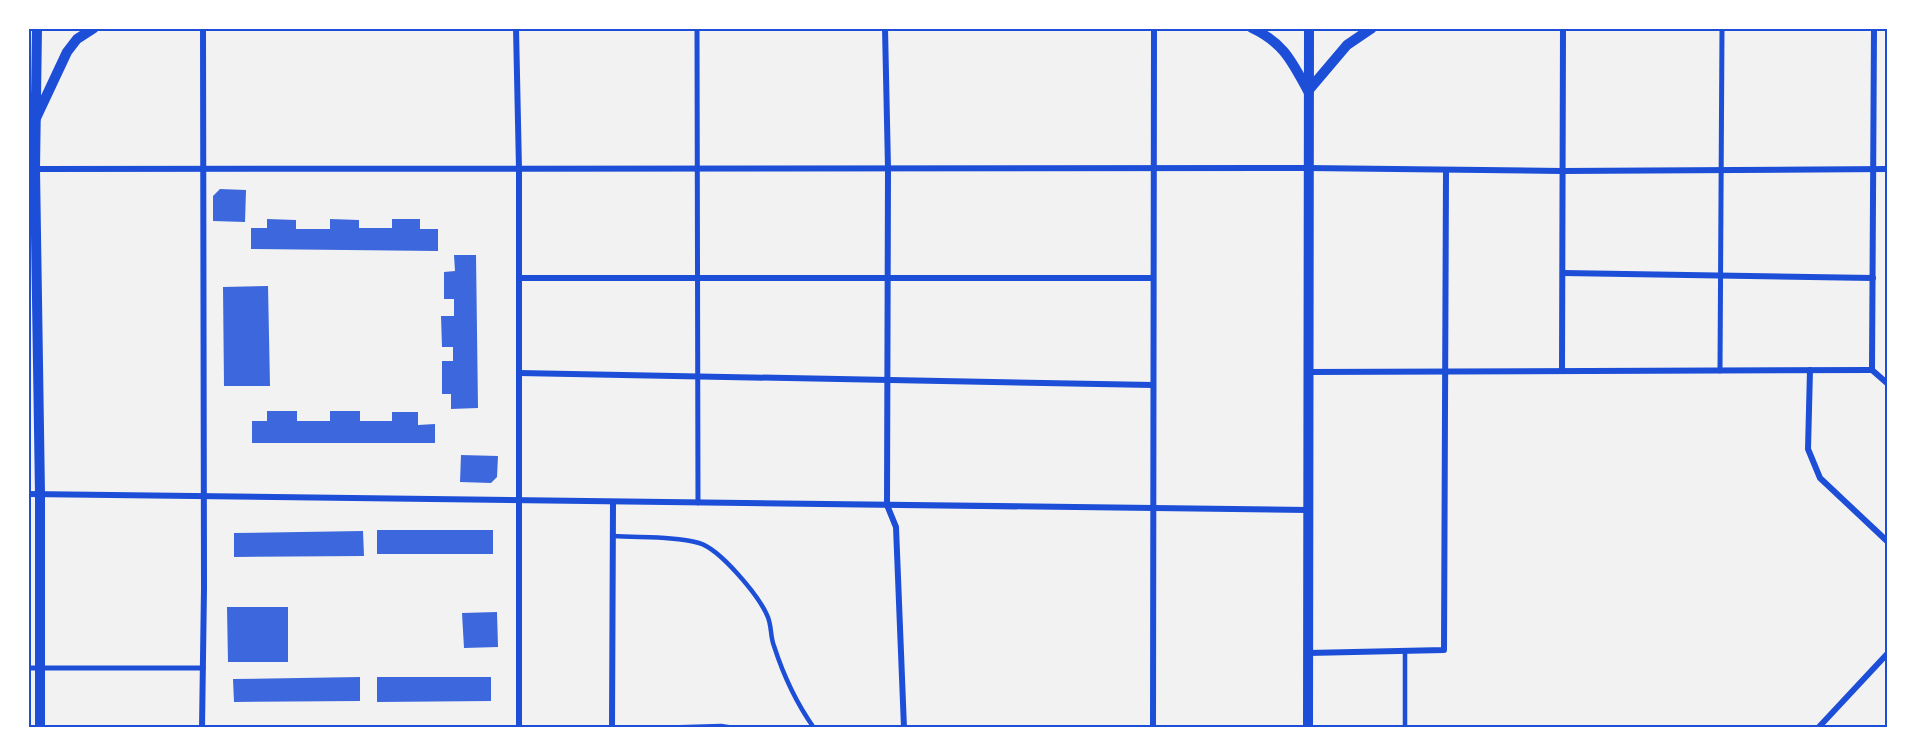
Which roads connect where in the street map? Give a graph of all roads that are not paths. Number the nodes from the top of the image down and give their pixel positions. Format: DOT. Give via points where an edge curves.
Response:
graph roads {
  1 [pos="37,28"];
  2 [pos="94,28"];
  3 [pos="203,28"];
  4 [pos="516,28"];
  5 [pos="697,28"];
  6 [pos="885,28"];
  7 [pos="1154,28"];
  8 [pos="1252,28"];
  9 [pos="1309,28"];
  10 [pos="1372,28"];
  11 [pos="1563,28"];
  12 [pos="1722,28"];
  13 [pos="1874,28"];
  14 [pos="1308,91"];
  15 [pos="28,96"];
  16 [pos="36,118"];
  17 [pos="888,168"];
  18 [pos="1154,168"];
  19 [pos="1307,168"];
  20 [pos="35,169"];
  21 [pos="519,169"];
  22 [pos="697,169"];
  23 [pos="1874,169"];
  24 [pos="1887,169"];
  25 [pos="203,170"];
  26 [pos="1721,170"];
  27 [pos="1446,171"];
  28 [pos="1562,171"];
  29 [pos="1563,273"];
  30 [pos="1721,276"];
  31 [pos="519,278"];
  32 [pos="698,278"];
  33 [pos="888,278"];
  34 [pos="1154,278"];
  35 [pos="1873,278"];
  36 [pos="1810,370"];
  37 [pos="1872,370"];
  38 [pos="1562,371"];
  39 [pos="1720,371"];
  40 [pos="1308,372"];
  41 [pos="1446,372"];
  42 [pos="519,373"];
  43 [pos="698,376"];
  44 [pos="887,380"];
  45 [pos="1887,384"];
  46 [pos="1153,385"];
  47 [pos="34,494"];
  48 [pos="204,496"];
  49 [pos="519,501"];
  50 [pos="613,502"];
  51 [pos="698,503"];
  52 [pos="887,505"];
  53 [pos="1153,508"];
  54 [pos="1308,510"];
  55 [pos="613,537"];
  56 [pos="1887,542"];
  57 [pos="1406,651"];
  58 [pos="1308,653"];
  59 [pos="1887,653"];
  60 [pos="34,668"];
  61 [pos="203,668"];
  62 [pos="40,728"];
  63 [pos="202,728"];
  64 [pos="519,728"];
  65 [pos="612,728"];
  66 [pos="654,728"];
  67 [pos="734,728"];
  68 [pos="814,728"];
  69 [pos="904,728"];
  70 [pos="1152,728"];
  71 [pos="1308,728"];
  72 [pos="1405,728"];
  73 [pos="1818,728"];
  1 -- 16 [label="street"];
  2 -- 16 [label="street" via="77,39 67,52"];
  3 -- 25 [label="street"];
  4 -- 21 [label="street"];
  5 -- 22 [label="street"];
  6 -- 17 [label="street"];
  7 -- 18 [label="street"];
  8 -- 14 [label="street" via="1281,46"];
  9 -- 14 [label="street"];
  10 -- 14 [label="street" via="1347,45"];
  11 -- 28 [label="street"];
  12 -- 26 [label="street"];
  13 -- 23 [label="street"];
  14 -- 19 [label="street"];
  15 -- 16 [label="street"];
  16 -- 20 [label="street"];
  17 -- 18 [label="street"];
  17 -- 22 [label="street"];
  17 -- 33 [label="street"];
  18 -- 19 [label="street"];
  18 -- 34 [label="street"];
  19 -- 27 [label="street"];
  19 -- 40 [label="street"];
  20 -- 25 [label="street"];
  20 -- 47 [label="street"];
  21 -- 22 [label="street"];
  21 -- 25 [label="street"];
  21 -- 31 [label="street"];
  22 -- 32 [label="street"];
  23 -- 24 [label="street"];
  23 -- 26 [label="street"];
  23 -- 35 [label="street"];
  25 -- 48 [label="street"];
  26 -- 28 [label="street"];
  26 -- 30 [label="street"];
  27 -- 28 [label="street"];
  27 -- 41 [label="street"];
  28 -- 29 [label="street"];
  29 -- 30 [label="street"];
  29 -- 38 [label="street"];
  30 -- 35 [label="street"];
  30 -- 39 [label="street"];
  31 -- 32 [label="street"];
  31 -- 42 [label="street"];
  32 -- 33 [label="street"];
  32 -- 43 [label="street"];
  33 -- 34 [label="street"];
  33 -- 44 [label="street"];
  34 -- 46 [label="street"];
  35 -- 37 [label="street"];
  36 -- 37 [label="street"];
  36 -- 39 [label="street"];
  36 -- 56 [label="street" via="1808,449 1813,464 1820,478"];
  37 -- 45 [label="street"];
  38 -- 39 [label="street"];
  38 -- 41 [label="street"];
  40 -- 41 [label="street"];
  40 -- 54 [label="street"];
  41 -- 57 [label="street" via="1444,650"];
  42 -- 43 [label="street"];
  42 -- 49 [label="street"];
  43 -- 44 [label="street"];
  43 -- 51 [label="street"];
  44 -- 46 [label="street"];
  44 -- 52 [label="street"];
  46 -- 53 [label="street"];
  47 -- 48 [label="street"];
  47 -- 60 [label="street"];
  48 -- 49 [label="street"];
  48 -- 61 [label="street"];
  49 -- 50 [label="street"];
  49 -- 64 [label="street"];
  50 -- 51 [label="street"];
  50 -- 55 [label="street"];
  51 -- 52 [label="street"];
  52 -- 53 [label="street"];
  52 -- 69 [label="street" via="896,527"];
  53 -- 54 [label="street"];
  53 -- 70 [label="street"];
  54 -- 58 [label="street"];
  55 -- 65 [label="street"];
  55 -- 68 [label="lane" via="689,541 711,548 723,557 764,609 774,647"];
  57 -- 58 [label="street"];
  57 -- 72 [label="lane"];
  58 -- 71 [label="street"];
  59 -- 73 [label="street"];
  60 -- 61 [label="street"];
  60 -- 62 [label="street"];
  61 -- 63 [label="street"];
  66 -- 67 [label="lane"];
}
